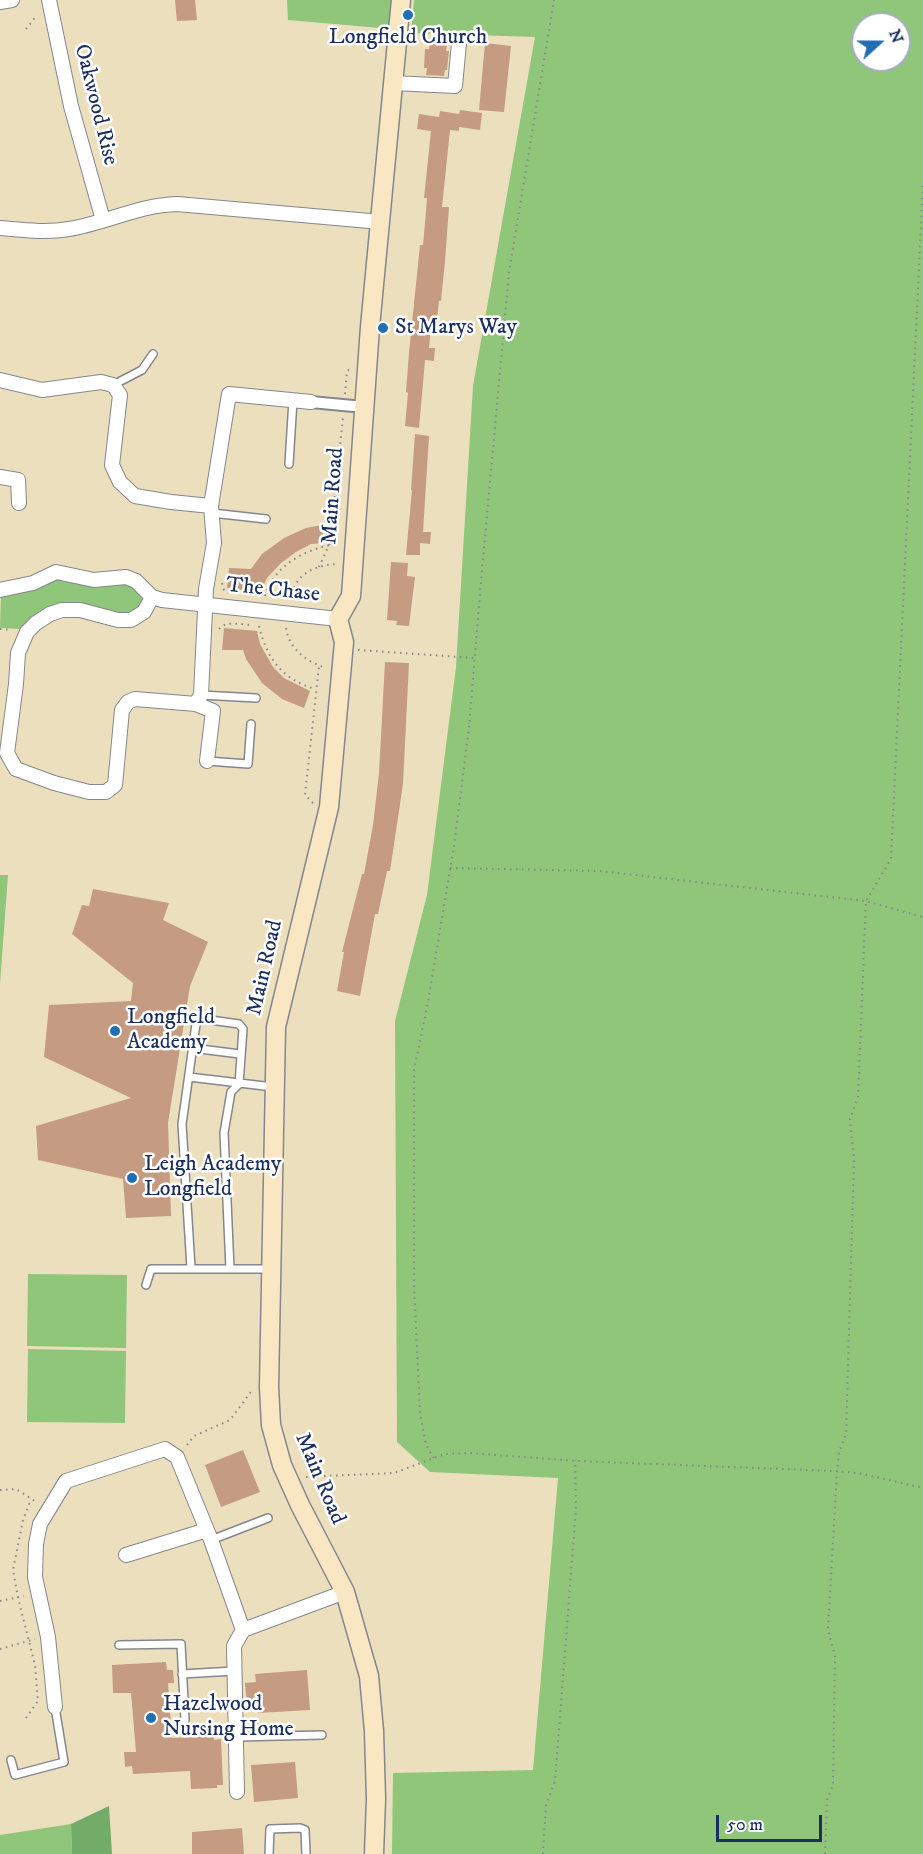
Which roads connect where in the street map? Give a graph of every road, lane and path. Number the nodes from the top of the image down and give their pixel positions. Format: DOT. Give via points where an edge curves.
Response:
graph roads {
  1 [pos="12,0"];
  2 [pos="50,0"];
  3 [pos="401,0"];
  4 [pos="554,0"];
  5 [pos="0,2"];
  6 [pos="39,12"];
  7 [pos="26,29"];
  8 [pos="459,43"];
  9 [pos="393,83"];
  10 [pos="923,183"];
  11 [pos="103,220"];
  12 [pos="381,222"];
  13 [pos="0,228"];
  14 [pos="153,354"];
  15 [pos="368,354"];
  16 [pos="0,380"];
  17 [pos="113,385"];
  18 [pos="293,400"];
  19 [pos="311,402"];
  20 [pos="344,405"];
  21 [pos="364,407"];
  22 [pos="289,464"];
  23 [pos="0,477"];
  24 [pos="19,503"];
  25 [pos="212,509"];
  26 [pos="266,519"];
  27 [pos="330,545"];
  28 [pos="319,567"];
  29 [pos="222,579"];
  30 [pos="0,590"];
  31 [pos="237,594"];
  32 [pos="256,596"];
  33 [pos="265,596"];
  34 [pos="152,597"];
  35 [pos="273,597"];
  36 [pos="281,598"];
  37 [pos="290,598"];
  38 [pos="205,605"];
  39 [pos="338,620"];
  40 [pos="259,626"];
  41 [pos="268,626"];
  42 [pos="277,627"];
  43 [pos="286,627"];
  44 [pos="218,637"];
  45 [pos="344,649"];
  46 [pos="475,658"];
  47 [pos="319,666"];
  48 [pos="316,689"];
  49 [pos="256,698"];
  50 [pos="198,699"];
  51 [pos="251,724"];
  52 [pos="207,761"];
  53 [pos="327,817"];
  54 [pos="450,868"];
  55 [pos="866,901"];
  56 [pos="923,917"];
  57 [pos="192,1048"];
  58 [pos="240,1054"];
  59 [pos="189,1077"];
  60 [pos="238,1084"];
  61 [pos="274,1087"];
  62 [pos="191,1268"];
  63 [pos="230,1269"];
  64 [pos="272,1269"];
  65 [pos="146,1285"];
  66 [pos="269,1372"];
  67 [pos="177,1457"];
  68 [pos="434,1458"];
  69 [pos="575,1460"];
  70 [pos="837,1471"];
  71 [pos="288,1478"];
  72 [pos="923,1488"];
  73 [pos="0,1490"];
  74 [pos="31,1499"];
  75 [pos="48,1508"];
  76 [pos="268,1518"];
  77 [pos="209,1535"];
  78 [pos="126,1555"];
  79 [pos="345,1592"];
  80 [pos="38,1593"];
  81 [pos="18,1598"];
  82 [pos="0,1601"];
  83 [pos="243,1630"];
  84 [pos="48,1638"];
  85 [pos="30,1640"];
  86 [pos="119,1645"];
  87 [pos="0,1648"];
  88 [pos="234,1671"];
  89 [pos="182,1674"];
  90 [pos="55,1707"];
  91 [pos="26,1718"];
  92 [pos="185,1720"];
  93 [pos="322,1735"];
  94 [pos="237,1737"];
  95 [pos="11,1760"];
  96 [pos="237,1792"];
  97 [pos="269,1854"];
  98 [pos="306,1854"];
  99 [pos="374,1854"];
  100 [pos="543,1854"];
  101 [pos="825,1854"];
  1 -- 5 [label="street"];
  2 -- 11 [label="street, Oakwood Rise" via="69,98"];
  3 -- 9 [label="main road, Main Road"];
  4 -- 46 [label="path" via="509,272"];
  6 -- 7 [label="path"];
  8 -- 9 [label="street" via="455,86"];
  9 -- 12 [label="main road, Main Road"];
  10 -- 55 [label="path" via="891,859"];
  11 -- 12 [label="street" via="177,204"];
  11 -- 13 [label="street" via="60,231"];
  12 -- 15 [label="main road, Main Road"];
  14 -- 17 [label="lane" via="142,370"];
  15 -- 20 [label="path" via="347,371"];
  15 -- 21 [label="main road, Main Road"];
  16 -- 17 [label="street" via="42,390 101,382"];
  17 -- 25 [label="street" via="120,395 112,465 120,482 135,496"];
  18 -- 19 [label="street"];
  18 -- 22 [label="lane"];
  18 -- 25 [label="street" via="229,394"];
  19 -- 20 [label="street"];
  20 -- 21 [label="street"];
  20 -- 27 [label="path"];
  21 -- 39 [label="main road, Main Road" via="351,596"];
  23 -- 24 [label="street" via="18,480"];
  25 -- 26 [label="lane"];
  25 -- 38 [label="street" via="214,543"];
  27 -- 28 [label="path"];
  27 -- 33 [label="path" via="301,554 288,563 273,577"];
  29 -- 31 [label="path" via="224,590"];
  30 -- 34 [label="street" via="33,583 56,572 90,580 130,578"];
  32 -- 33 [label="path"];
  33 -- 35 [label="path"];
  34 -- 38 [label="street, The Chase"];
  34 -- 50 [label="street" via="144,612 131,620 71,609 50,614 33,626 18,653 7,753 16,769 89,792 106,792 115,785 122,710 128,702"];
  36 -- 37 [label="path"];
  38 -- 39 [label="street, The Chase"];
  38 -- 50 [label="street"];
  39 -- 45 [label="main road, Main Road"];
  40 -- 41 [label="path"];
  40 -- 44 [label="path" via="222,625"];
  40 -- 48 [label="path" via="269,654 280,670 299,684"];
  42 -- 43 [label="path"];
  45 -- 46 [label="path"];
  45 -- 53 [label="main road, Main Road"];
  46 -- 54 [label="path"];
  47 -- 48 [label="path"];
  48 -- 53 [label="path" via="305,795"];
  49 -- 50 [label="lane"];
  50 -- 52 [label="street" via="213,711"];
  51 -- 52 [label="lane" via="248,764"];
  53 -- 61 [label="main road, Main Road" via="276,1027"];
  54 -- 55 [label="path" via="599,871"];
  54 -- 68 [label="path" via="414,1070 414,1284 420,1413 426,1445"];
  55 -- 56 [label="path"];
  55 -- 70 [label="path" via="858,1096 850,1119 854,1160 846,1434"];
  57 -- 58 [label="lane"];
  57 -- 58 [label="lane" via="196,1024 203,1019 241,1026"];
  57 -- 59 [label="lane"];
  58 -- 60 [label="lane"];
  59 -- 60 [label="lane"];
  59 -- 62 [label="lane" via="182,1124"];
  60 -- 61 [label="lane"];
  60 -- 63 [label="lane" via="231,1092 224,1133"];
  61 -- 64 [label="main road, Main Road"];
  62 -- 63 [label="lane"];
  62 -- 65 [label="lane" via="151,1269"];
  63 -- 64 [label="lane"];
  64 -- 66 [label="main road, Main Road"];
  66 -- 67 [label="path" via="230,1420 194,1436"];
  66 -- 71 [label="main road, Main Road" via="271,1425"];
  67 -- 75 [label="street" via="165,1449 66,1481"];
  67 -- 77 [label="street"];
  68 -- 69 [label="path" via="469,1453"];
  68 -- 71 [label="path" via="394,1473"];
  69 -- 70 [label="path"];
  69 -- 100 [label="path" via="576,1508 555,1781 546,1805"];
  70 -- 72 [label="path"];
  70 -- 101 [label="path" via="828,1629 835,1657 833,1785 827,1800"];
  71 -- 79 [label="main road, Main Road"];
  73 -- 74 [label="path" via="16,1489"];
  74 -- 75 [label="path"];
  74 -- 81 [label="path" via="13,1570"];
  75 -- 80 [label="street" via="36,1544"];
  76 -- 77 [label="lane"];
  77 -- 78 [label="street"];
  77 -- 83 [label="street"];
  79 -- 83 [label="street"];
  79 -- 99 [label="main road, Main Road" via="369,1676 376,1799"];
  80 -- 81 [label="path"];
  80 -- 84 [label="street"];
  81 -- 82 [label="path"];
  81 -- 85 [label="path"];
  83 -- 88 [label="street" via="234,1646"];
  84 -- 85 [label="path"];
  84 -- 90 [label="street"];
  85 -- 87 [label="path"];
  85 -- 91 [label="path" via="38,1701"];
  86 -- 89 [label="lane" via="181,1644"];
  88 -- 89 [label="lane"];
  88 -- 94 [label="street"];
  89 -- 92 [label="lane"];
  90 -- 95 [label="lane" via="64,1762 15,1775"];
  93 -- 94 [label="lane"];
  94 -- 96 [label="street"];
  97 -- 98 [label="lane" via="270,1829 300,1828 305,1830"];
}
